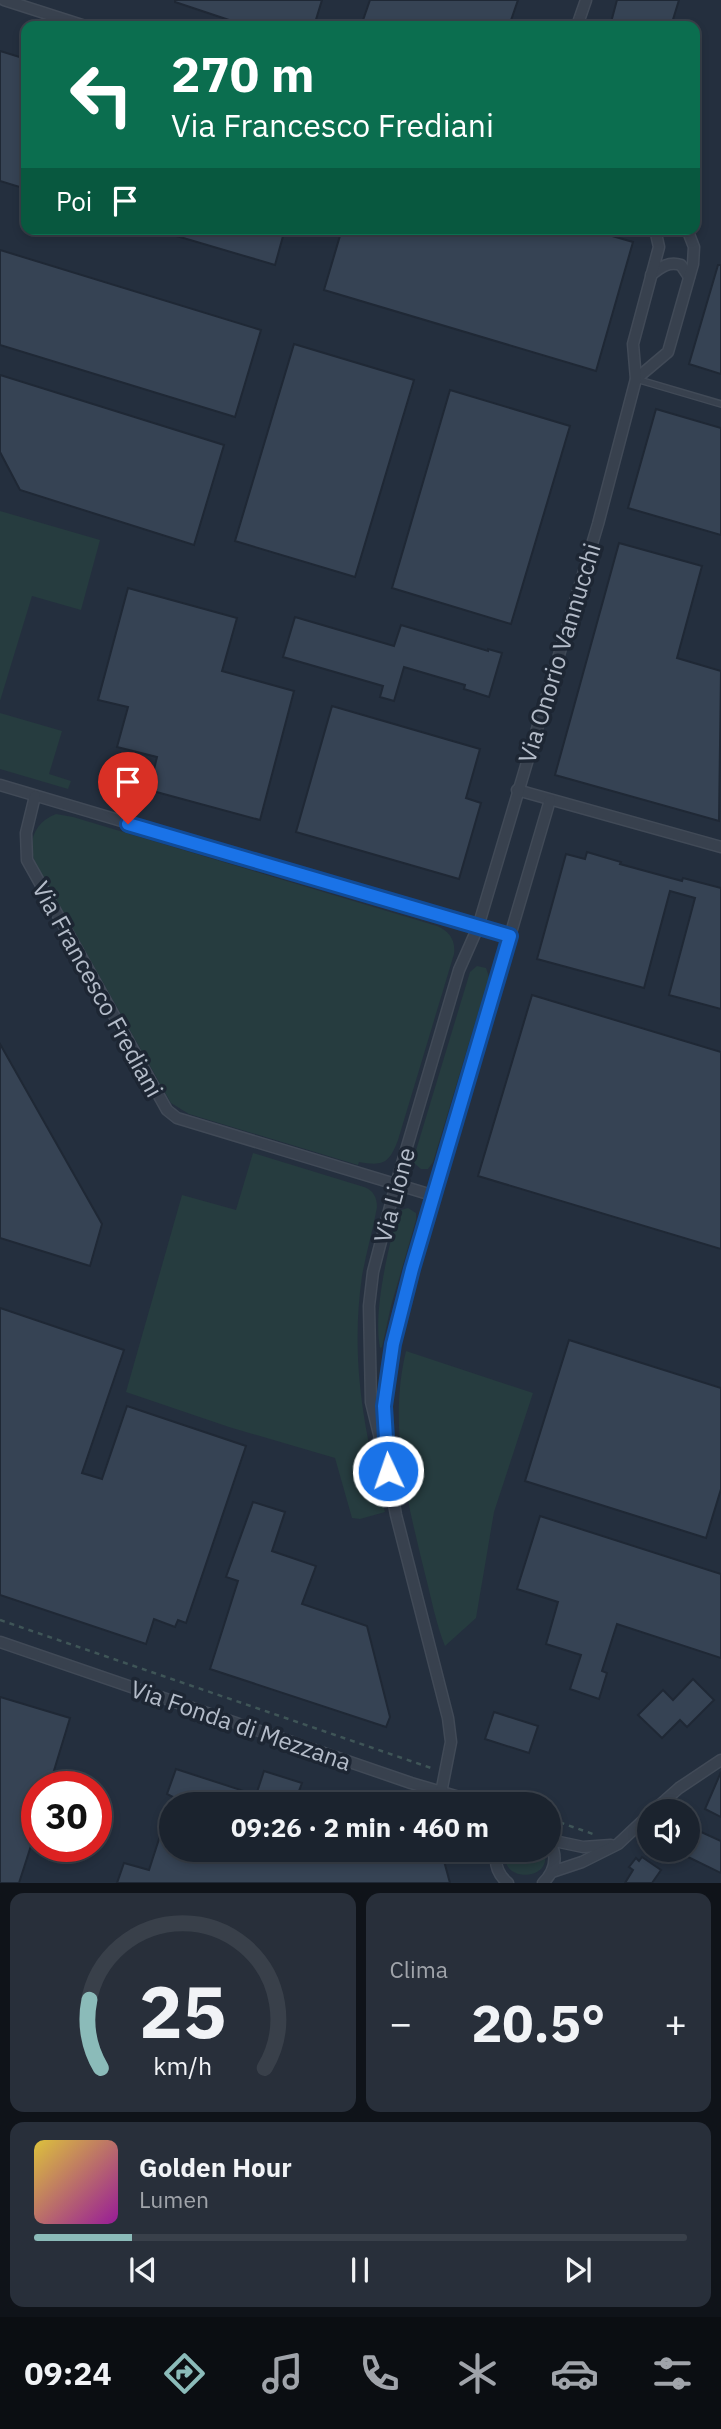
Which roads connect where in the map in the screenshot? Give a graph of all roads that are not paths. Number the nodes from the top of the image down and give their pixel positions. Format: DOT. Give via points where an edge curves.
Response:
graph roads {
  1 [pos="4,0"];
  2 [pos="586,0"];
  3 [pos="69,21"];
  4 [pos="579,21"];
  5 [pos="656,235"];
  6 [pos="689,235"];
  7 [pos="652,275"];
  8 [pos="689,277"];
  9 [pos="636,379"];
  10 [pos="721,404"];
  11 [pos="0,785"];
  12 [pos="517,790"];
  13 [pos="36,796"];
  14 [pos="550,800"];
  15 [pos="721,847"];
  16 [pos="478,927"];
  17 [pos="510,936"];
  18 [pos="396,1184"];
  19 [pos="435,1196"];
  20 [pos="388,1471"];
  21 [pos="0,1642"];
  22 [pos="721,1760"];
  23 [pos="438,1792"];
  24 [pos="441,1792"];
  25 [pos="667,1799"];
  26 [pos="637,1826"];
  27 [pos="561,1843"];
  28 [pos="618,1844"];
  29 [pos="496,1862"];
  30 [pos="554,1862"];
  31 [pos="552,1872"];
  32 [pos="508,1883"];
  33 [pos="543,1883"];
  1 -- 3 [label="street"];
  2 -- 4 [label="street"];
  5 -- 7 [label="street, Via Onorio Vannucchi" via="659,247"];
  6 -- 8 [label="street" via="694,247"];
  7 -- 8 [label="street" via="673,262"];
  7 -- 9 [label="street, Via Onorio Vannucchi" via="633,344"];
  8 -- 9 [label="street" via="668,352"];
  9 -- 10 [label="lane"];
  9 -- 12 [label="street, Via Onorio Vannucchi" via="598,524"];
  11 -- 13 [label="street"];
  12 -- 14 [label="street"];
  12 -- 16 [label="street, Via Onorio Vannucchi"];
  13 -- 16 [label="street"];
  13 -- 18 [label="street, Via Francesco Frediani" via="26,833 27,860 167,1110 177,1118"];
  14 -- 15 [label="street"];
  14 -- 17 [label="street, Via Onorio Vannucchi"];
  16 -- 17 [label="street"];
  16 -- 18 [label="street, Via Lione" via="459,970"];
  17 -- 19 [label="street, Via Lione"];
  18 -- 19 [label="street, Via Francesco Frediani"];
  18 -- 20 [label="street, Via Lione" via="373,1272 368,1338 371,1402"];
  19 -- 20 [label="street, Via Lione" via="393,1344 384,1406"];
  20 -- 24 [label="street, Via Lione" via="448,1718 451,1742"];
  21 -- 23 [label="street, Via Fonda di Mezzana"];
  22 -- 25 [label="street"];
  26 -- 28 [label="street"];
  27 -- 28 [label="street" via="583,1847"];
  28 -- 31 [label="street"];
  29 -- 32 [label="street"];
  30 -- 31 [label="street"];
  31 -- 33 [label="street"];
}
